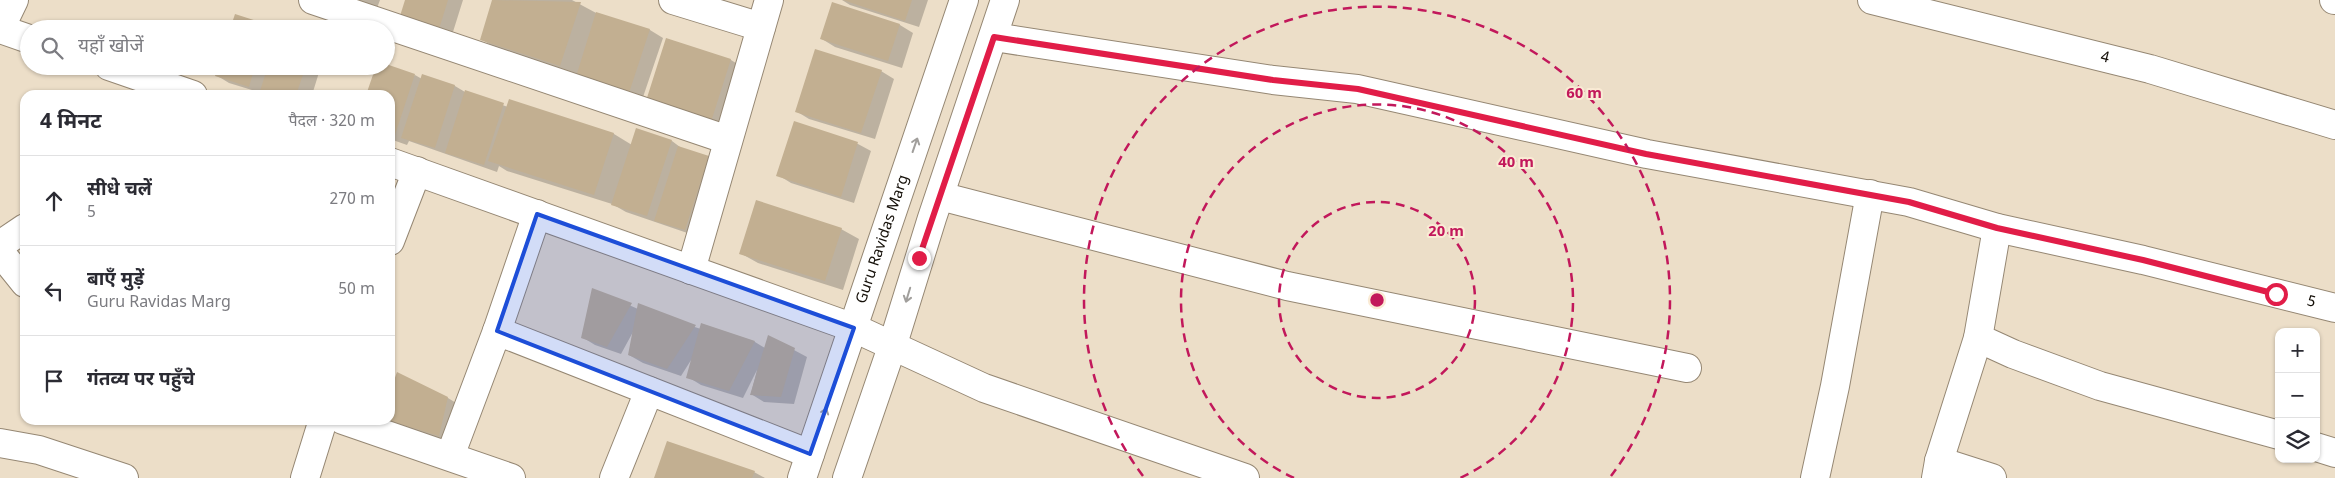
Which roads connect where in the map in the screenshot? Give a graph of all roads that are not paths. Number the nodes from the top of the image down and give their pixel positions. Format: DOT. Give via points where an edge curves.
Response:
graph roads {
  1 [pos="14,0"];
  2 [pos="313,0"];
  3 [pos="673,0"];
  4 [pos="769,0"];
  5 [pos="964,0"];
  6 [pos="1005,0"];
  7 [pos="1872,0"];
  8 [pos="372,20"];
  9 [pos="761,27"];
  10 [pos="395,28"];
  11 [pos="0,29"];
  12 [pos="20,36"];
  13 [pos="994,37"];
  14 [pos="135,75"];
  15 [pos="179,90"];
  16 [pos="2335,125"];
  17 [pos="728,140"];
  18 [pos="395,164"];
  19 [pos="416,171"];
  20 [pos="1870,194"];
  21 [pos="940,196"];
  22 [pos="537,214"];
  23 [pos="395,228"];
  24 [pos="1997,228"];
  25 [pos="20,231"];
  26 [pos="0,245"];
  27 [pos="0,252"];
  28 [pos="691,270"];
  29 [pos="20,278"];
  30 [pos="2335,308"];
  31 [pos="854,328"];
  32 [pos="497,330"];
  33 [pos="1978,338"];
  34 [pos="892,347"];
  35 [pos="1687,368"];
  36 [pos="649,391"];
  37 [pos="321,425"];
  38 [pos="358,425"];
  39 [pos="2275,434"];
  40 [pos="0,443"];
  41 [pos="2320,448"];
  42 [pos="2335,453"];
  43 [pos="450,456"];
  44 [pos="806,466"];
  45 [pos="60,468"];
  46 [pos="1938,470"];
  47 [pos="124,478"];
  48 [pos="305,478"];
  49 [pos="512,478"];
  50 [pos="614,478"];
  51 [pos="846,478"];
  52 [pos="1245,478"];
  53 [pos="1815,478"];
  54 [pos="1992,478"];
  1 -- 11 [label="street"];
  2 -- 8 [label="street"];
  3 -- 9 [label="street"];
  4 -- 9 [label="street"];
  31 -- 5 [label="street, Guru Ravidas Marg, one-way"];
  6 -- 13 [label="street"];
  7 -- 16 [label="street, 4" via="2150,69"];
  9 -- 17 [label="street"];
  10 -- 17 [label="street"];
  11 -- 12 [label="street"];
  13 -- 20 [label="street, 5" via="1273,80 1358,89 1646,154"];
  13 -- 21 [label="street"];
  14 -- 15 [label="street"];
  17 -- 28 [label="street"];
  18 -- 19 [label="street"];
  19 -- 22 [label="street"];
  19 -- 23 [label="street"];
  20 -- 24 [label="street, 5"];
  20 -- 53 [label="street"];
  21 -- 34 [label="street, one-way"];
  21 -- 35 [label="street" via="1287,286"];
  22 -- 28 [label="street"];
  22 -- 32 [label="street"];
  24 -- 30 [label="street, 5"];
  24 -- 33 [label="street"];
  25 -- 26 [label="street"];
  27 -- 29 [label="street"];
  28 -- 31 [label="street"];
  31 -- 34 [label="street"];
  44 -- 31 [label="street, Guru Ravidas Marg, one-way"];
  32 -- 36 [label="street"];
  32 -- 43 [label="street"];
  33 -- 39 [label="street" via="2100,386"];
  33 -- 46 [label="street"];
  34 -- 51 [label="street"];
  34 -- 52 [label="street" via="984,388"];
  36 -- 44 [label="street"];
  36 -- 50 [label="street"];
  37 -- 48 [label="street"];
  38 -- 43 [label="street"];
  40 -- 45 [label="street" via="39,450"];
  41 -- 42 [label="street"];
  43 -- 49 [label="street"];
  45 -- 47 [label="street"];
  46 -- 54 [label="street"];
}
